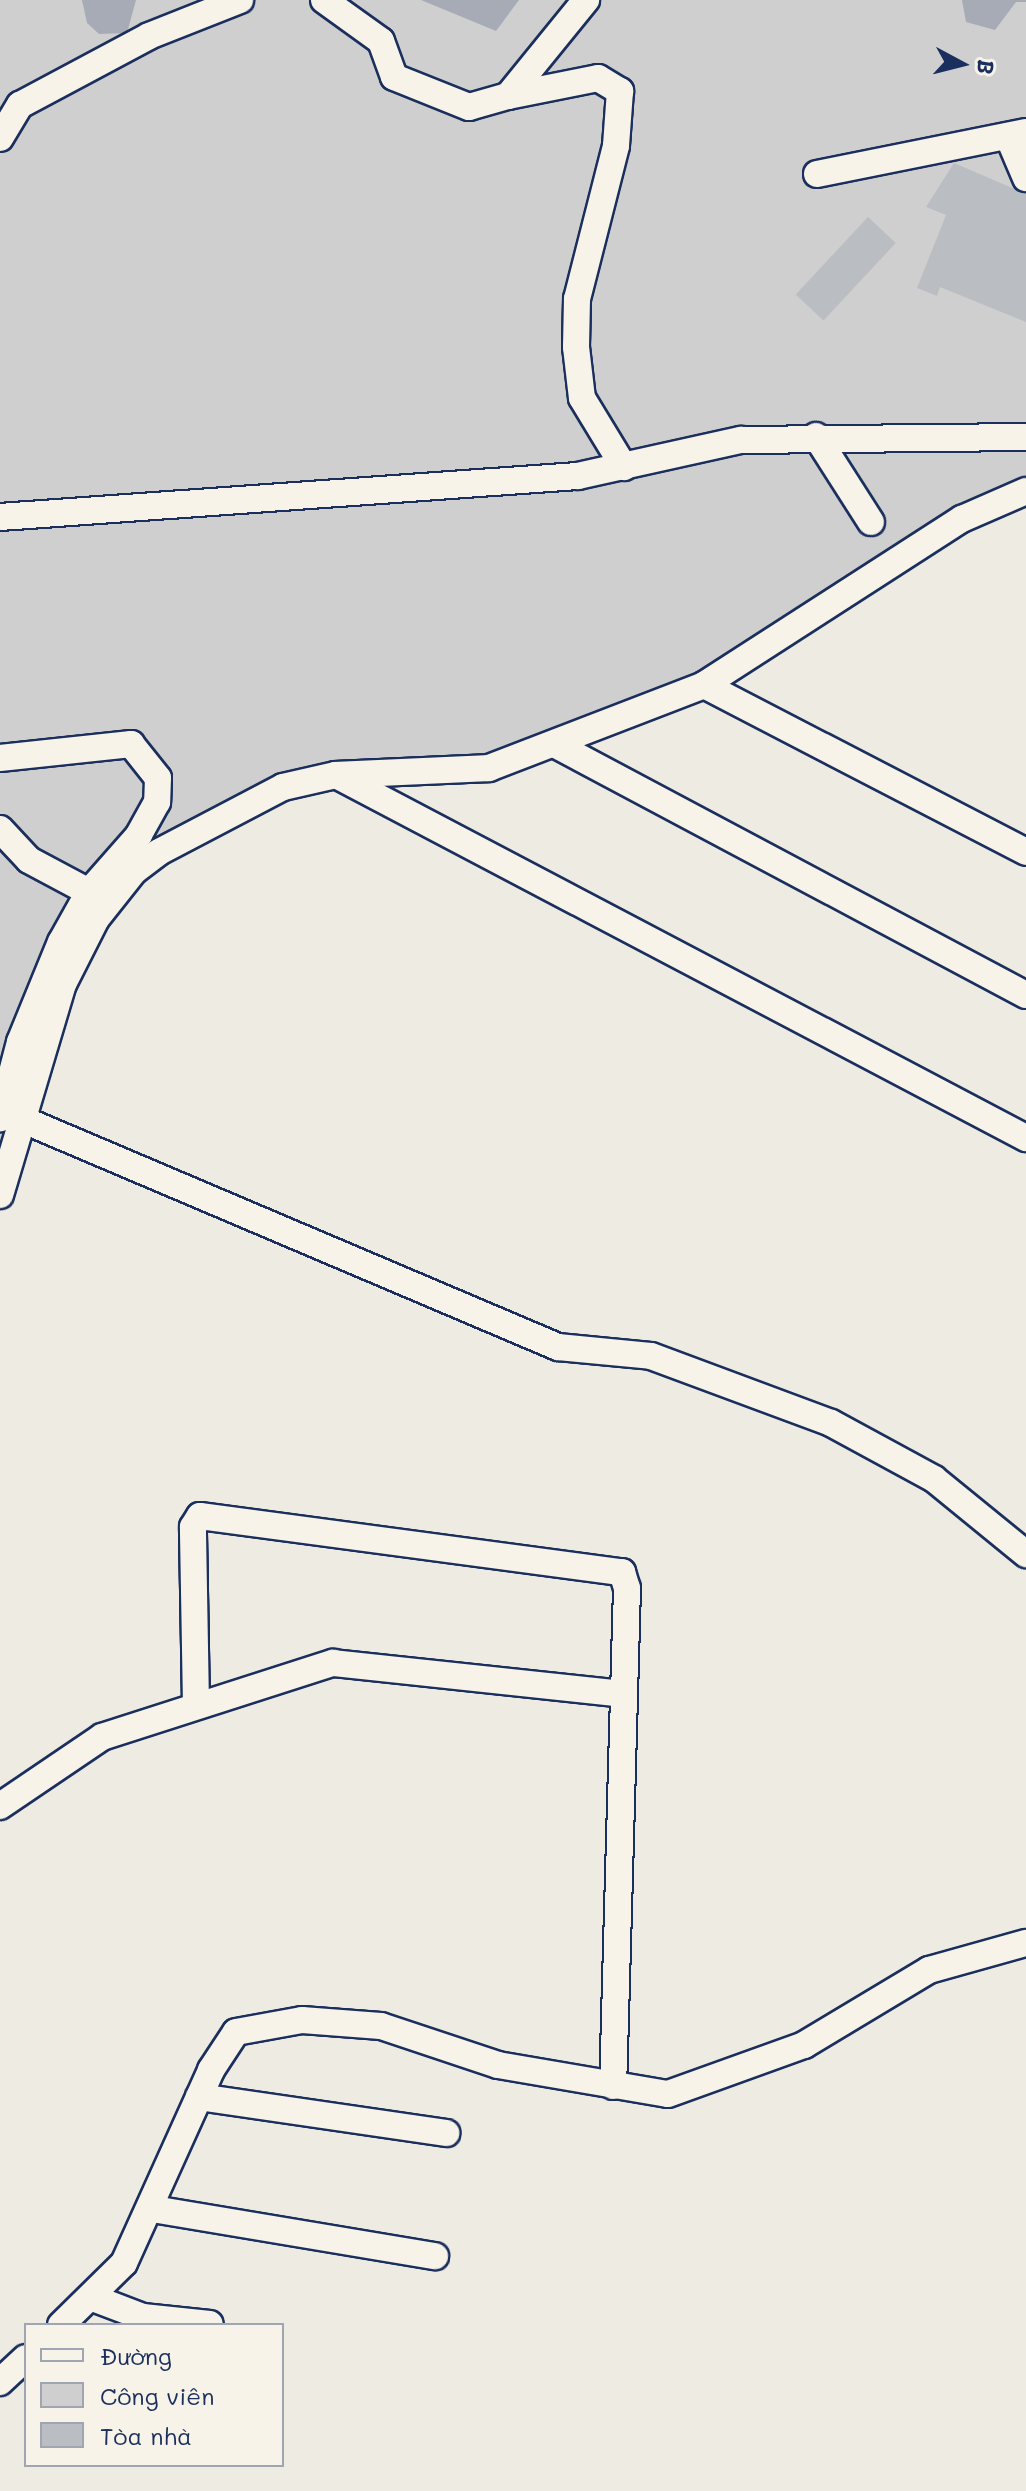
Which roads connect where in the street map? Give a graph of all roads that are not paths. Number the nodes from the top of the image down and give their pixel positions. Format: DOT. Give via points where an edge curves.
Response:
graph roads {
  1 [pos="240,0"];
  2 [pos="324,0"];
  3 [pos="586,0"];
  4 [pos="508,96"];
  5 [pos="1017,134"];
  6 [pos="0,138"];
  7 [pos="817,174"];
  8 [pos="1026,178"];
  9 [pos="816,436"];
  10 [pos="1026,437"];
  11 [pos="624,467"];
  12 [pos="1026,491"];
  13 [pos="0,517"];
  14 [pos="871,522"];
  15 [pos="704,685"];
  16 [pos="558,746"];
  17 [pos="0,758"];
  18 [pos="336,775"];
  19 [pos="0,829"];
  20 [pos="1026,852"];
  21 [pos="89,892"];
  22 [pos="1026,995"];
  23 [pos="13,1120"];
  24 [pos="1026,1138"];
  25 [pos="0,1195"];
  26 [pos="1026,1554"];
  27 [pos="621,1694"];
  28 [pos="196,1705"];
  29 [pos="0,1806"];
  30 [pos="1026,1943"];
  31 [pos="613,2086"];
  32 [pos="199,2097"];
  33 [pos="446,2133"];
  34 [pos="153,2209"];
  35 [pos="435,2256"];
  36 [pos="93,2298"];
  37 [pos="63,2323"];
  38 [pos="200,2323"];
  39 [pos="24,2360"];
  40 [pos="0,2382"];
  1 -- 6 [label="street" via="149,36 20,105"];
  2 -- 4 [label="street" via="381,41 394,77 413,89 469,107"];
  3 -- 4 [label="street"];
  4 -- 11 [label="street" via="598,78 620,91 616,146 577,299 576,347 582,398"];
  5 -- 7 [label="street"];
  5 -- 8 [label="street"];
  9 -- 10 [label="street"];
  9 -- 11 [label="street" via="708,445"];
  9 -- 14 [label="street"];
  11 -- 13 [label="street"];
  12 -- 15 [label="street" via="962,519"];
  15 -- 16 [label="street"];
  15 -- 20 [label="street"];
  16 -- 18 [label="street" via="489,768"];
  16 -- 22 [label="street"];
  17 -- 21 [label="street" via="65,755 104,741 131,744 149,758 158,778 157,802 139,835"];
  18 -- 23 [label="street" via="283,787 134,871 96,919 63,984"];
  18 -- 24 [label="street"];
  19 -- 21 [label="street" via="29,860"];
  21 -- 23 [label="street" via="40,991"];
  23 -- 25 [label="street"];
  23 -- 26 [label="street" via="558,1347 651,1356 831,1423 934,1479"];
  27 -- 28 [label="street" via="365,1662 333,1663"];
  27 -- 28 [label="street" via="622,1572 205,1516 193,1527"];
  27 -- 31 [label="street"];
  28 -- 29 [label="street" via="102,1737"];
  30 -- 31 [label="street" via="929,1970 804,2045 690,2089 668,2094"];
  31 -- 32 [label="street" via="498,2065 381,2026 302,2020 236,2032"];
  32 -- 33 [label="street"];
  32 -- 34 [label="street"];
  34 -- 35 [label="street"];
  34 -- 36 [label="street" via="124,2263"];
  36 -- 37 [label="street"];
  36 -- 38 [label="street" via="143,2317"];
  39 -- 40 [label="street"];
}
